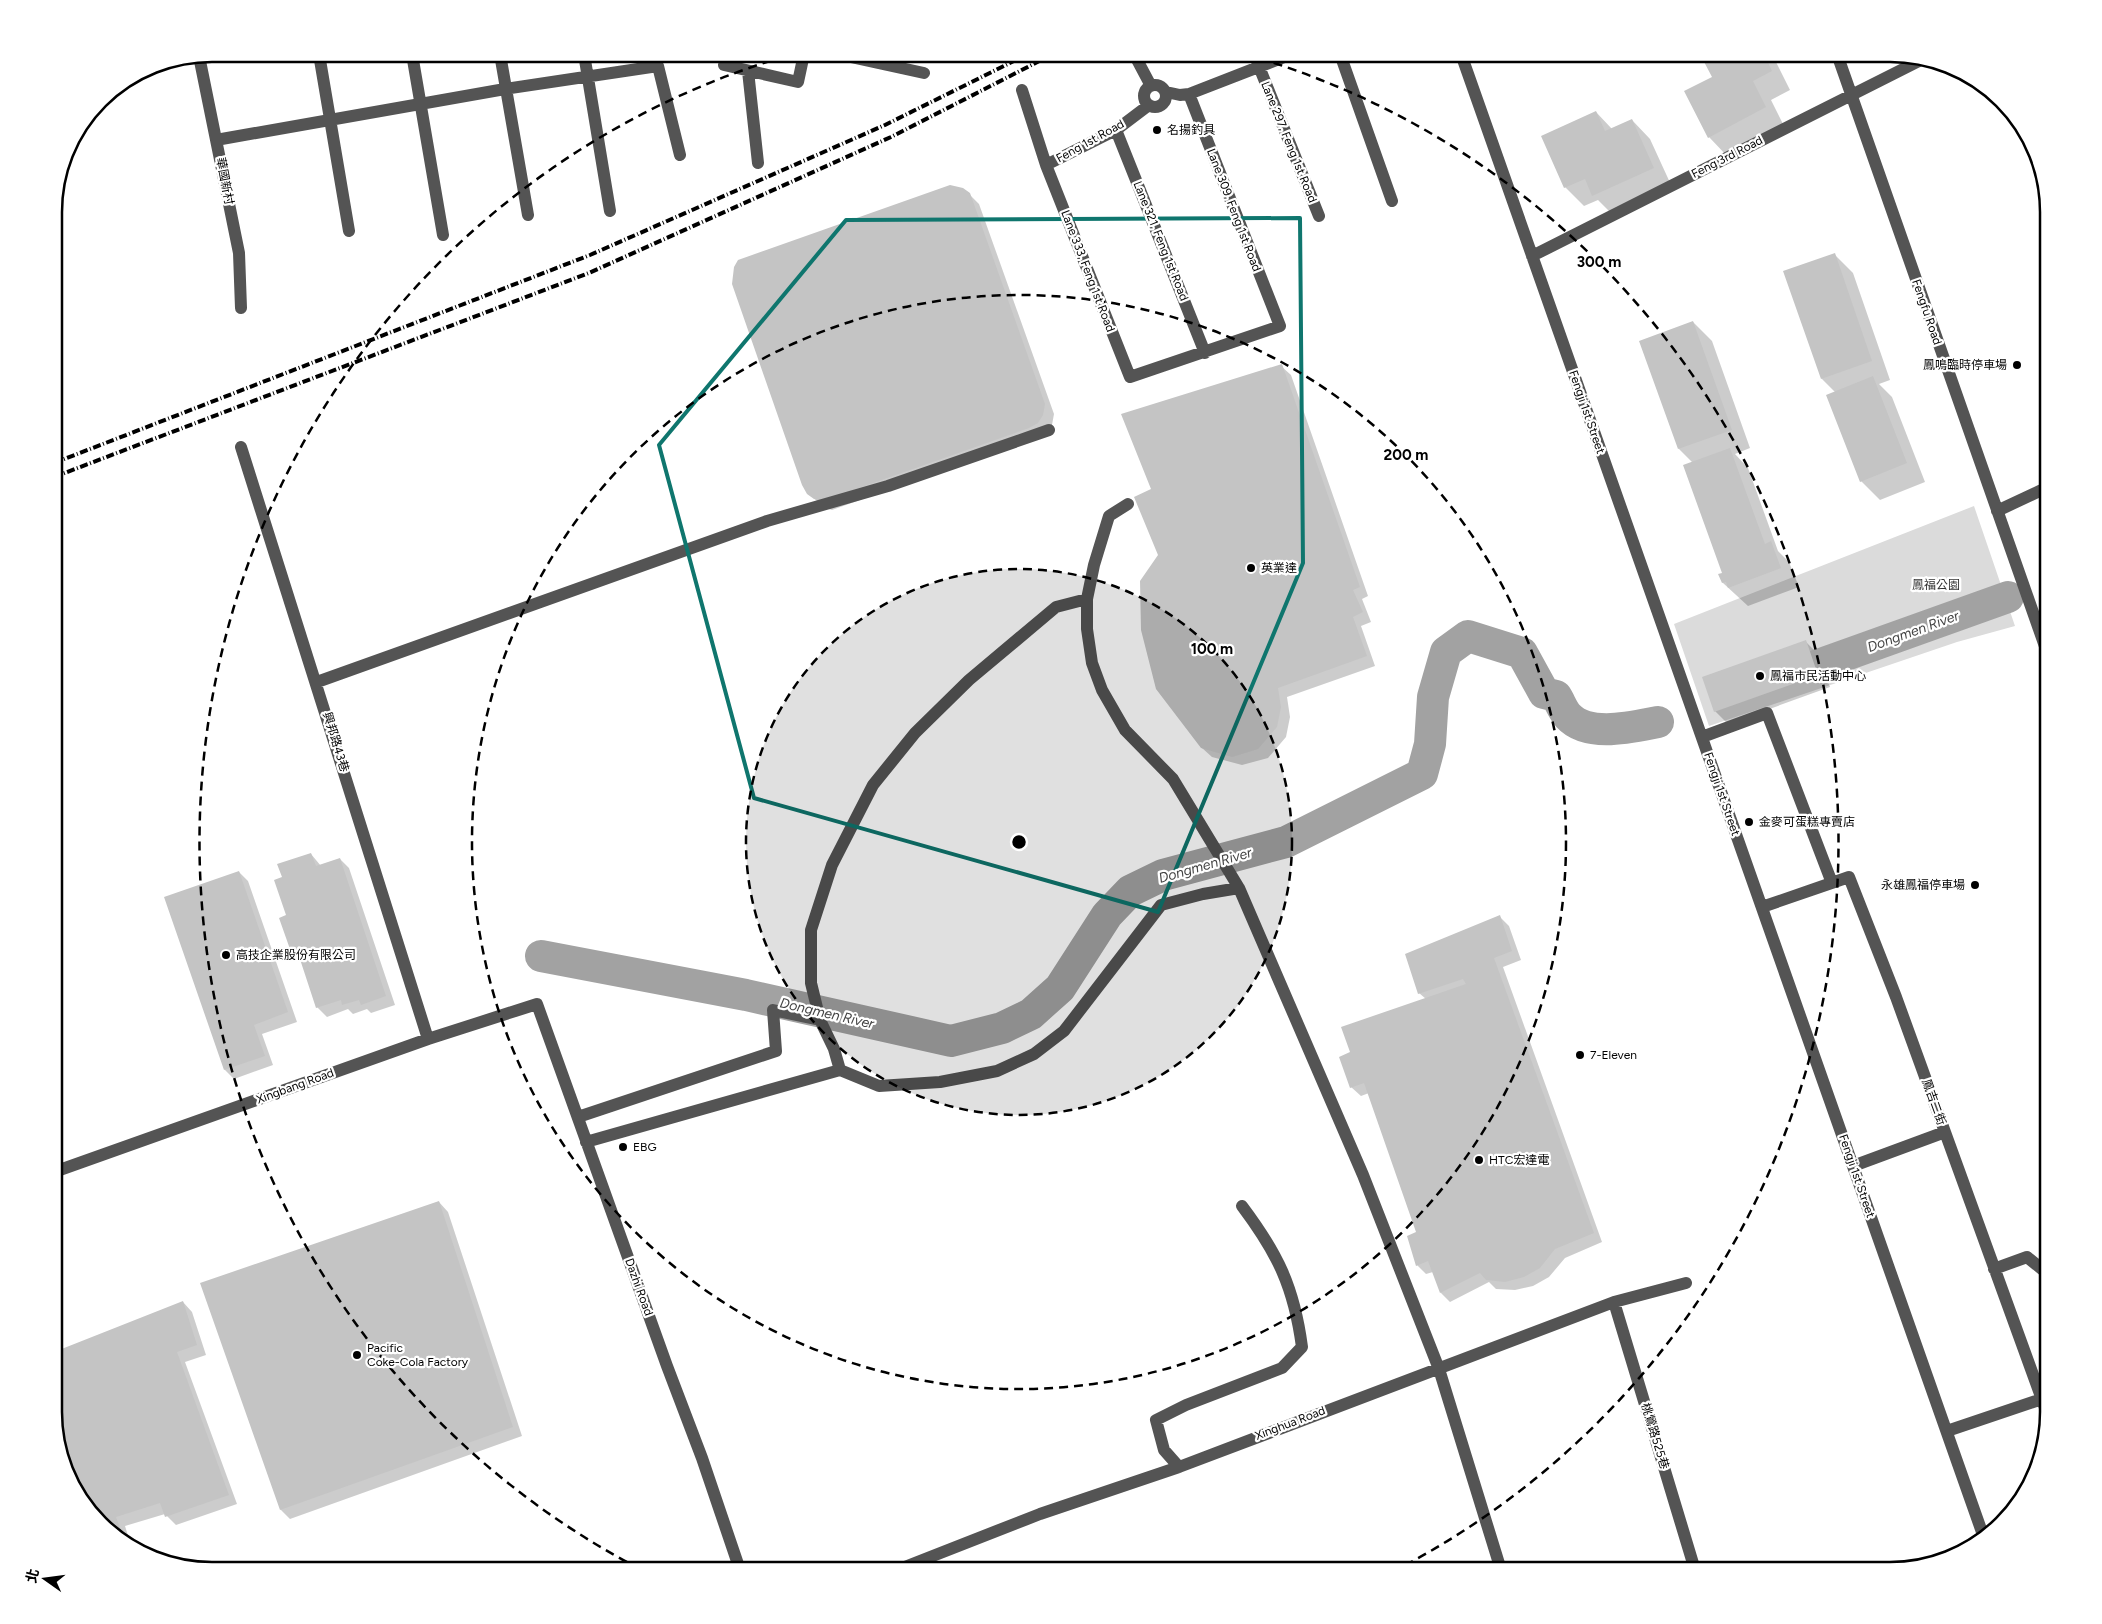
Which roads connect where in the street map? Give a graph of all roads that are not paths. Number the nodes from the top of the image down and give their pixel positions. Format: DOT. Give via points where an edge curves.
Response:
graph roads {
  1 [pos="319,62"];
  2 [pos="413,62"];
  3 [pos="501,62"];
  4 [pos="585,62"];
  5 [pos="802,62"];
  6 [pos="874,62"];
  7 [pos="1138,62"];
  8 [pos="1257,62"];
  9 [pos="1272,62"];
  10 [pos="1343,62"];
  11 [pos="1464,62"];
  12 [pos="1840,62"];
  13 [pos="201,63"];
  14 [pos="724,65"];
  15 [pos="1912,65"];
  16 [pos="1259,67"];
  17 [pos="748,71"];
  18 [pos="924,73"];
  19 [pos="588,77"];
  20 [pos="1151,86"];
  21 [pos="505,89"];
  22 [pos="1022,90"];
  23 [pos="1166,92"];
  24 [pos="1189,94"];
  25 [pos="1851,94"];
  26 [pos="420,104"];
  27 [pos="1149,105"];
  28 [pos="329,120"];
  29 [pos="1116,130"];
  30 [pos="216,140"];
  31 [pos="680,155"];
  32 [pos="758,162"];
  33 [pos="1046,165"];
  34 [pos="1392,201"];
  35 [pos="610,211"];
  36 [pos="528,215"];
  37 [pos="1319,216"];
  38 [pos="349,231"];
  39 [pos="443,235"];
  40 [pos="1532,256"];
  41 [pos="241,308"];
  42 [pos="1205,352"];
  43 [pos="1049,430"];
  44 [pos="241,447"];
  45 [pos="2040,491"];
  46 [pos="1128,504"];
  47 [pos="1997,510"];
  48 [pos="1088,599"];
  49 [pos="2040,632"];
  50 [pos="317,682"];
  51 [pos="1700,733"];
  52 [pos="1832,883"];
  53 [pos="1238,887"];
  54 [pos="1762,907"];
  55 [pos="538,1004"];
  56 [pos="820,1020"];
  57 [pos="428,1039"];
  58 [pos="840,1070"];
  59 [pos="578,1117"];
  60 [pos="1945,1132"];
  61 [pos="586,1142"];
  62 [pos="1853,1166"];
  63 [pos="63,1169"];
  64 [pos="1242,1206"];
  65 [pos="2040,1268"];
  66 [pos="1994,1269"];
  67 [pos="1686,1282"];
  68 [pos="1614,1302"];
  69 [pos="1439,1369"];
  70 [pos="2040,1394"];
  71 [pos="2040,1400"];
  72 [pos="1946,1431"];
  73 [pos="1179,1467"];
  74 [pos="1981,1530"];
  75 [pos="737,1562"];
  76 [pos="917,1562"];
  77 [pos="1499,1562"];
  78 [pos="1693,1562"];
  1 -- 28 [label="street"];
  2 -- 26 [label="street"];
  3 -- 21 [label="street"];
  4 -- 19 [label="street"];
  5 -- 17 [label="street" via="798,82"];
  6 -- 18 [label="street"];
  7 -- 20 [label="street"];
  8 -- 16 [label="street, Lane 297, Feng 1st Road"];
  9 -- 16 [label="street"];
  10 -- 34 [label="street"];
  11 -- 40 [label="street, Fengji 1st Street"];
  12 -- 25 [label="street, Fengfu Road"];
  13 -- 30 [label="street, 華國新村"];
  14 -- 17 [label="street"];
  15 -- 25 [label="street, Feng 3rd Road"];
  16 -- 24 [label="street"];
  16 -- 37 [label="street, Lane 297, Feng 1st Road"];
  17 -- 32 [label="street"];
  19 -- 21 [label="street"];
  19 -- 31 [label="street" via="658,66"];
  19 -- 35 [label="street"];
  20 -- 23 [label="street" via="1158,85"];
  20 -- 27 [label="street" via="1144,93"];
  21 -- 26 [label="street"];
  21 -- 36 [label="street"];
  22 -- 33 [label="street, Feng 1st Road"];
  23 -- 24 [label="street" via="1180,96"];
  23 -- 27 [label="street, Feng 1st Road" via="1162,105"];
  24 -- 42 [label="street, Lane 309, Feng 1st Road" via="1280,326"];
  25 -- 40 [label="street, Feng 3rd Road"];
  25 -- 47 [label="street, Fengfu Road"];
  26 -- 28 [label="street"];
  26 -- 39 [label="street"];
  27 -- 29 [label="street, Feng 1st Road"];
  28 -- 30 [label="street"];
  28 -- 38 [label="street"];
  29 -- 33 [label="street, Feng 1st Road"];
  29 -- 42 [label="street, Lane 321, Feng 1st Road"];
  30 -- 41 [label="street, 華國新村" via="239,252"];
  33 -- 42 [label="street, Lane 333, Feng 1st Road" via="1130,378"];
  40 -- 51 [label="street, Fengji 1st Street"];
  43 -- 50 [label="street" via="888,486 767,522"];
  44 -- 50 [label="street, 興邦路43巷"];
  45 -- 47 [label="street"];
  46 -- 48 [label="street" via="1109,516 1094,565"];
  47 -- 49 [label="street, Fengfu Road"];
  48 -- 53 [label="street" via="1087,629 1092,663 1102,690 1125,730 1173,779"];
  48 -- 56 [label="street" via="1056,606 970,680 915,732 873,785 832,865 811,930 812,982"];
  50 -- 57 [label="street, 興邦路43巷"];
  51 -- 52 [label="street" via="1768,713"];
  51 -- 54 [label="street, Fengji 1st Street"];
  52 -- 54 [label="street, 鳳吉二街"];
  52 -- 60 [label="street, 鳳吉二街" via="1849,877"];
  53 -- 58 [label="street" via="1161,905 1064,1031 1034,1054 998,1071 940,1082 879,1086"];
  53 -- 69 [label="street" via="1363,1175"];
  54 -- 62 [label="street, Fengji 1st Street"];
  55 -- 57 [label="street, Xingbang Road"];
  55 -- 59 [label="street, Dazhi Road"];
  56 -- 58 [label="street"];
  56 -- 59 [label="street" via="773,1010 776,1051"];
  57 -- 63 [label="street, Xingbang Road"];
  58 -- 61 [label="street"];
  59 -- 61 [label="street, Dazhi Road"];
  60 -- 62 [label="street"];
  60 -- 66 [label="street, 鳳吉二街"];
  61 -- 75 [label="street, Dazhi Road"];
  62 -- 72 [label="street, Fengji 1st Street"];
  64 -- 73 [label="street" via="1283,1269 1298,1315 1302,1347 1282,1368 1156,1420 1164,1450"];
  65 -- 66 [label="street" via="2027,1257"];
  66 -- 70 [label="street, 鳳吉二街"];
  67 -- 68 [label="street, Xinghua Road"];
  68 -- 69 [label="street, Xinghua Road"];
  68 -- 78 [label="street, 桃鶯路525巷"];
  69 -- 73 [label="street, Xinghua Road"];
  69 -- 77 [label="street"];
  71 -- 72 [label="street"];
  72 -- 74 [label="street, Fengji 1st Street"];
  73 -- 76 [label="street, Xinghua Road" via="1040,1514"];
}
